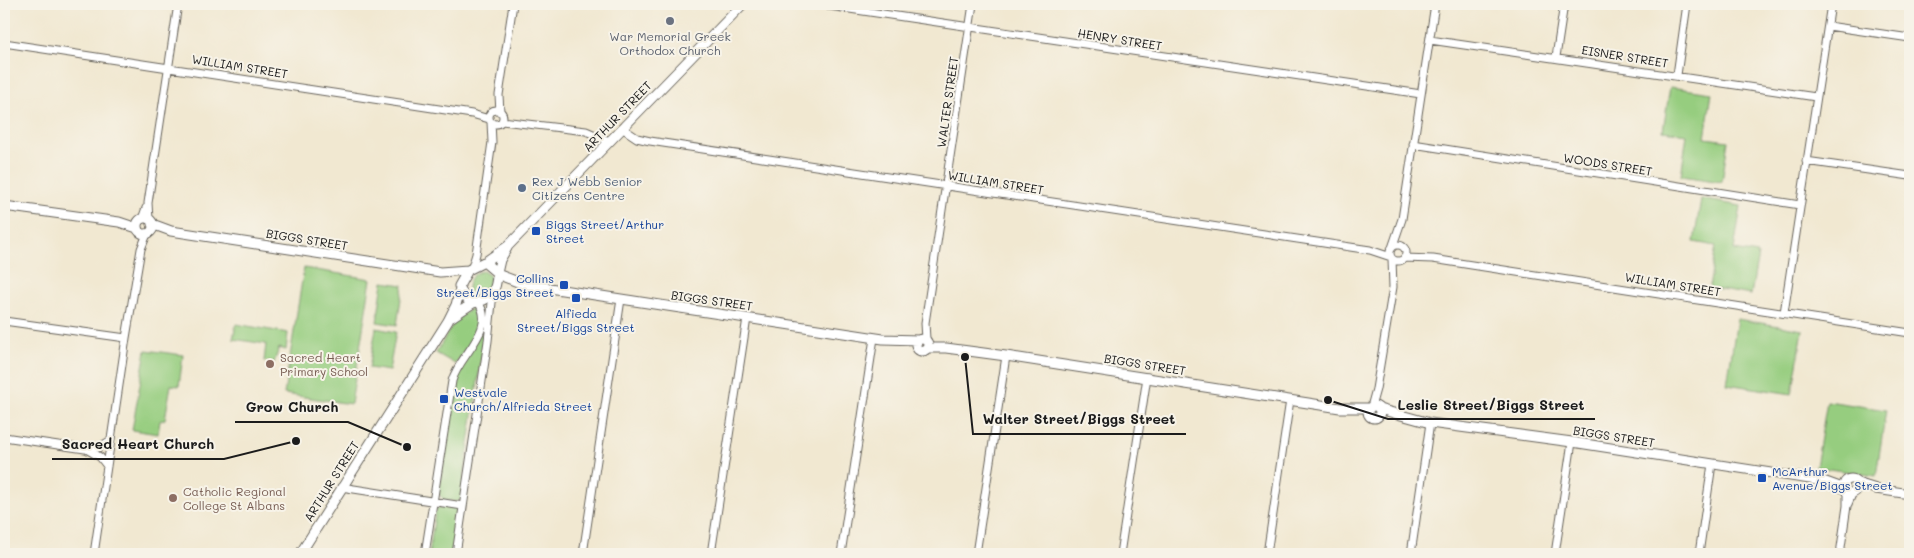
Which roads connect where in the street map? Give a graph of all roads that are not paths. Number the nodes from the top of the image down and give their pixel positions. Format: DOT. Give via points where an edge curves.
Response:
graph roads {
  1 [pos="178,4"];
  2 [pos="513,4"];
  3 [pos="743,4"];
  4 [pos="816,4"];
  5 [pos="973,4"];
  6 [pos="1435,4"];
  7 [pos="1564,4"];
  8 [pos="1687,4"];
  9 [pos="1831,4"];
  10 [pos="1828,26"];
  11 [pos="970,27"];
  12 [pos="1910,38"];
  13 [pos="1430,40"];
  14 [pos="4,43"];
  15 [pos="1556,57"];
  16 [pos="168,66"];
  17 [pos="1677,75"];
  18 [pos="1421,94"];
  19 [pos="1816,97"];
  20 [pos="496,117"];
  21 [pos="622,128"];
  22 [pos="609,141"];
  23 [pos="1413,144"];
  24 [pos="1806,160"];
  25 [pos="1910,176"];
  26 [pos="946,186"];
  27 [pos="1800,205"];
  28 [pos="4,206"];
  29 [pos="1402,219"];
  30 [pos="145,226"];
  31 [pos="478,242"];
  32 [pos="508,246"];
  33 [pos="1392,254"];
  34 [pos="1404,255"];
  35 [pos="484,262"];
  36 [pos="470,268"];
  37 [pos="440,272"];
  38 [pos="497,274"];
  39 [pos="523,284"];
  40 [pos="1392,287"];
  41 [pos="460,288"];
  42 [pos="494,291"];
  43 [pos="621,300"];
  44 [pos="475,302"];
  45 [pos="1784,313"];
  46 [pos="747,318"];
  47 [pos="4,320"];
  48 [pos="448,321"];
  49 [pos="1910,332"];
  50 [pos="126,338"];
  51 [pos="874,338"];
  52 [pos="922,343"];
  53 [pos="1006,356"];
  54 [pos="1146,377"];
  55 [pos="1290,400"];
  56 [pos="1340,408"];
  57 [pos="1375,408"];
  58 [pos="1402,417"];
  59 [pos="1373,418"];
  60 [pos="1430,424"];
  61 [pos="4,437"];
  62 [pos="111,440"];
  63 [pos="1572,442"];
  64 [pos="85,449"];
  65 [pos="1712,464"];
  66 [pos="107,466"];
  67 [pos="341,487"];
  68 [pos="1851,487"];
  69 [pos="1910,494"];
  70 [pos="433,501"];
  71 [pos="464,506"];
  72 [pos="94,554"];
  73 [pos="300,554"];
  74 [pos="425,554"];
  75 [pos="456,554"];
  76 [pos="583,554"];
  77 [pos="711,554"];
  78 [pos="841,554"];
  79 [pos="976,554"];
  80 [pos="1120,554"];
  81 [pos="1267,554"];
  82 [pos="1411,554"];
  83 [pos="1555,554"];
  84 [pos="1699,554"];
  85 [pos="1840,554"];
  1 -- 16 [label="street"];
  2 -- 20 [label="street"];
  3 -- 21 [label="street, ARTHUR STREET"];
  4 -- 11 [label="street, HENRY STREET"];
  5 -- 11 [label="street, WALTER STREET"];
  6 -- 13 [label="street"];
  7 -- 15 [label="street"];
  8 -- 17 [label="street"];
  9 -- 10 [label="street"];
  10 -- 12 [label="street"];
  10 -- 19 [label="street"];
  11 -- 18 [label="street, HENRY STREET"];
  11 -- 26 [label="street, WALTER STREET"];
  13 -- 15 [label="street, EISNER STREET"];
  13 -- 18 [label="street"];
  14 -- 16 [label="street, WILLIAM STREET"];
  15 -- 17 [label="street, EISNER STREET"];
  16 -- 20 [label="street, WILLIAM STREET"];
  16 -- 30 [label="street"];
  17 -- 19 [label="street, EISNER STREET"];
  18 -- 23 [label="street"];
  19 -- 24 [label="street"];
  20 -- 22 [label="street, WILLIAM STREET" via="586,131"];
  20 -- 31 [label="street"];
  21 -- 22 [label="street, ARTHUR STREET"];
  21 -- 26 [label="street, WILLIAM STREET" via="637,138 650,141"];
  22 -- 32 [label="street, ARTHUR STREET"];
  23 -- 27 [label="street, WOODS STREET"];
  23 -- 29 [label="street"];
  24 -- 25 [label="street"];
  24 -- 27 [label="street"];
  26 -- 33 [label="street, WILLIAM STREET"];
  26 -- 52 [label="street, WALTER STREET"];
  27 -- 45 [label="street"];
  28 -- 30 [label="street, BIGGS STREET"];
  29 -- 33 [label="street"];
  29 -- 34 [label="street"];
  30 -- 37 [label="street, BIGGS STREET"];
  30 -- 50 [label="street"];
  31 -- 35 [label="street"];
  31 -- 36 [label="street"];
  32 -- 35 [label="street, ARTHUR STREET"];
  32 -- 38 [label="street, ARTHUR STREET"];
  33 -- 34 [label="street"];
  33 -- 34 [label="street" via="1397,246"];
  33 -- 40 [label="street"];
  34 -- 40 [label="street"];
  34 -- 45 [label="street, WILLIAM STREET"];
  35 -- 36 [label="street"];
  35 -- 38 [label="street"];
  36 -- 37 [label="street, BIGGS STREET"];
  36 -- 41 [label="street"];
  37 -- 41 [label="street, BIGGS STREET"];
  38 -- 39 [label="street, BIGGS STREET"];
  38 -- 42 [label="street"];
  39 -- 42 [label="street, BIGGS STREET"];
  39 -- 43 [label="street, BIGGS STREET"];
  40 -- 57 [label="street"];
  41 -- 44 [label="street" via="465,298"];
  41 -- 48 [label="street, ARTHUR STREET"];
  42 -- 44 [label="street"];
  42 -- 71 [label="street"];
  43 -- 46 [label="street, BIGGS STREET"];
  43 -- 76 [label="street"];
  44 -- 48 [label="street, ARTHUR STREET"];
  44 -- 70 [label="street" via="483,310 482,326 453,375"];
  45 -- 49 [label="street, WILLIAM STREET"];
  46 -- 51 [label="street, BIGGS STREET"];
  46 -- 77 [label="street"];
  47 -- 50 [label="street"];
  48 -- 67 [label="street, ARTHUR STREET"];
  50 -- 62 [label="street"];
  51 -- 52 [label="street, BIGGS STREET"];
  51 -- 78 [label="street"];
  52 -- 53 [label="street, BIGGS STREET"];
  53 -- 54 [label="street, BIGGS STREET"];
  53 -- 79 [label="street"];
  54 -- 55 [label="street, BIGGS STREET"];
  54 -- 80 [label="street"];
  55 -- 56 [label="street, BIGGS STREET"];
  55 -- 81 [label="street"];
  56 -- 57 [label="street, BIGGS STREET"];
  56 -- 59 [label="street, BIGGS STREET"];
  57 -- 58 [label="street, BIGGS STREET"];
  57 -- 59 [label="street" via="1380,415"];
  58 -- 59 [label="street, BIGGS STREET"];
  58 -- 60 [label="street, BIGGS STREET"];
  60 -- 63 [label="street, BIGGS STREET"];
  60 -- 82 [label="street"];
  61 -- 64 [label="street"];
  62 -- 64 [label="street" via="98,448"];
  62 -- 66 [label="street"];
  63 -- 65 [label="street, BIGGS STREET"];
  63 -- 83 [label="street"];
  64 -- 66 [label="street" via="100,456"];
  65 -- 68 [label="street, BIGGS STREET"];
  65 -- 84 [label="street"];
  66 -- 72 [label="street"];
  67 -- 70 [label="street"];
  67 -- 73 [label="street, ARTHUR STREET"];
  68 -- 69 [label="street, BIGGS STREET"];
  68 -- 85 [label="street"];
  70 -- 71 [label="street"];
  70 -- 74 [label="street"];
  71 -- 75 [label="street"];
}
